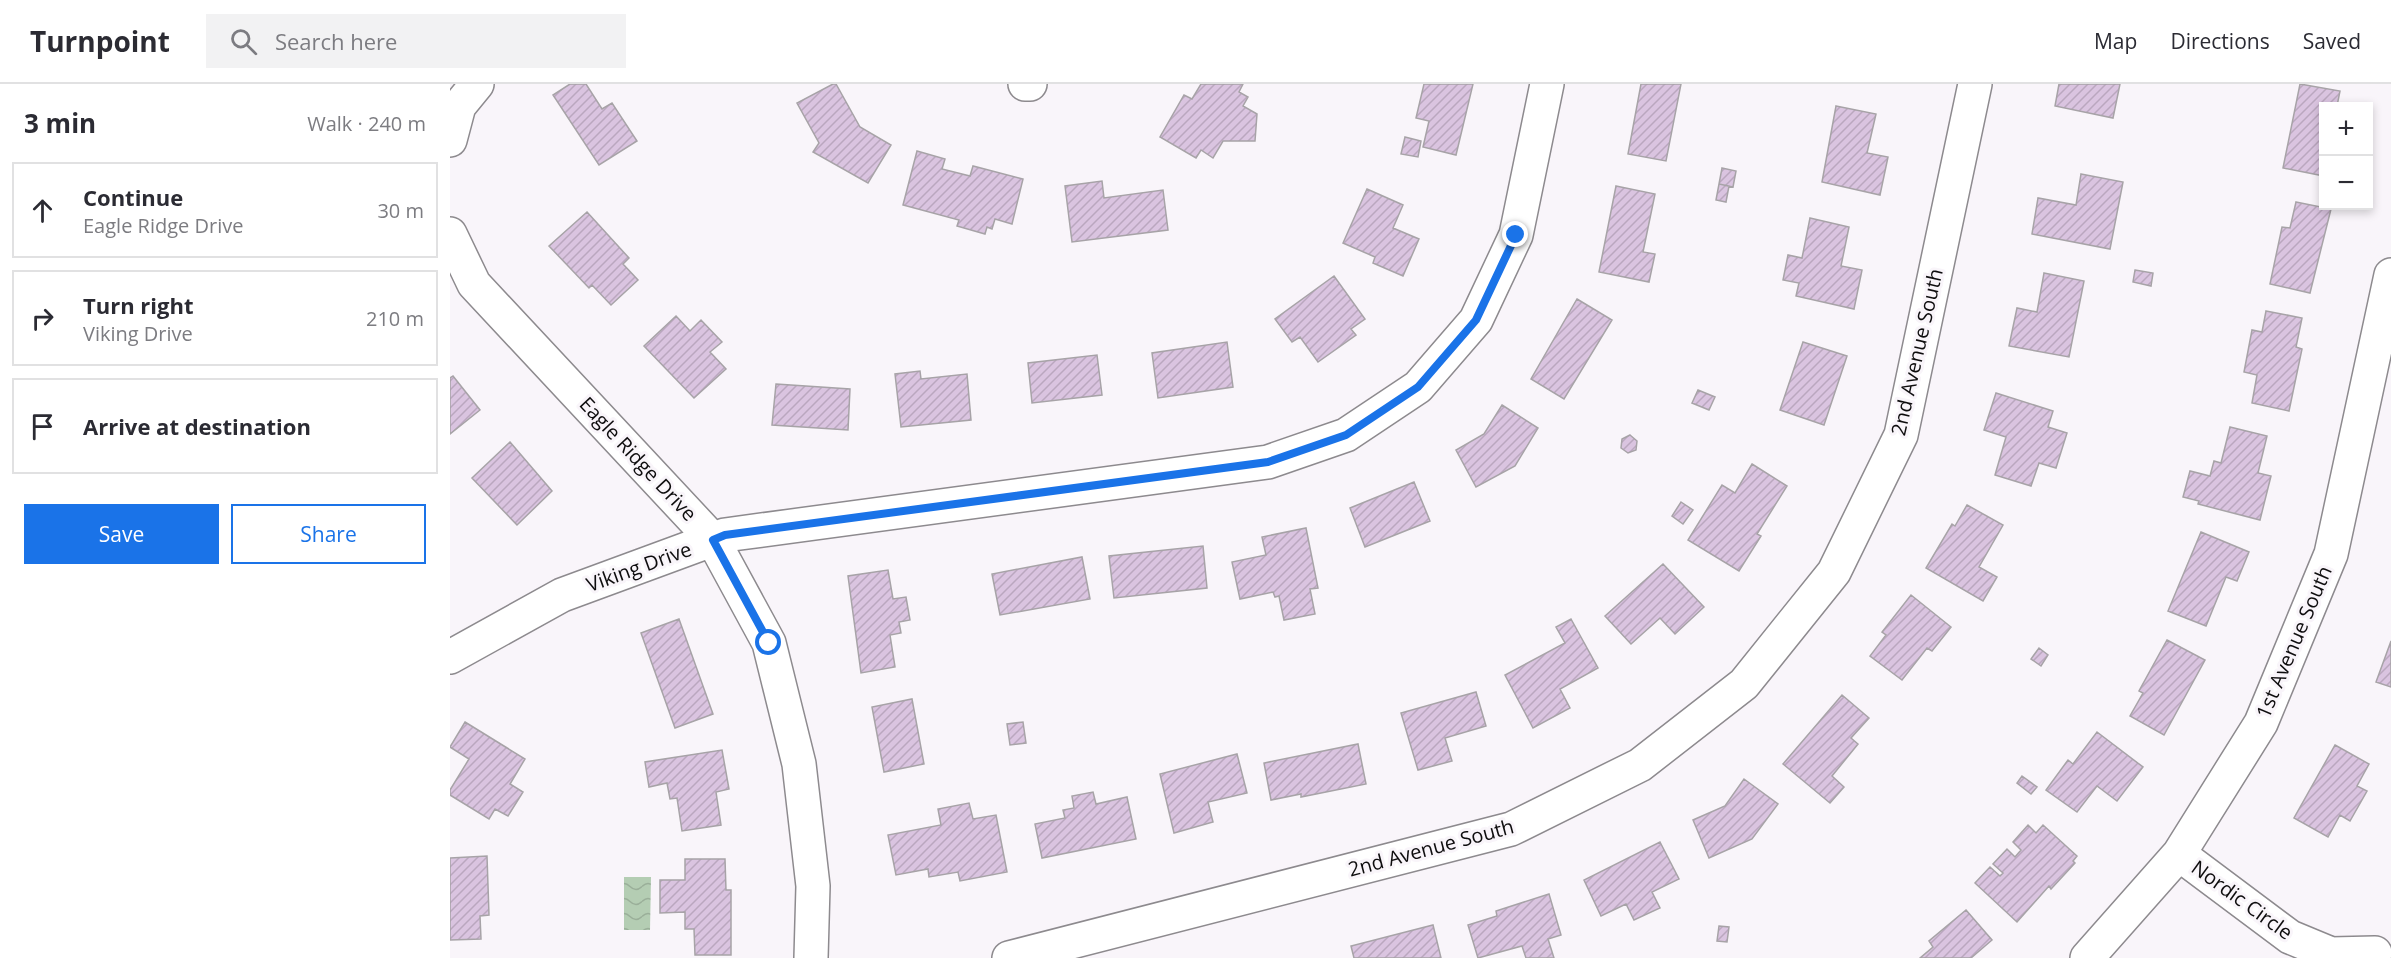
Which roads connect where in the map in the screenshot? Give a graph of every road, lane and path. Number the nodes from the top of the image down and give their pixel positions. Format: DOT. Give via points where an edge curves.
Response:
graph roads {
  1 [pos="477,84"];
  2 [pos="1025,84"];
  3 [pos="1030,84"];
  4 [pos="1547,84"];
  5 [pos="1975,84"];
  6 [pos="450,140"];
  7 [pos="450,234"];
  8 [pos="2391,275"];
  9 [pos="713,540"];
  10 [pos="450,657"];
  11 [pos="2179,854"];
  12 [pos="2375,953"];
  13 [pos="811,958"];
  14 [pos="1009,958"];
  15 [pos="2087,958"];
  1 -- 6 [label="street" via="459,106"];
  2 -- 3 [label="street"];
  4 -- 9 [label="street, Viking Drive" via="1516,235 1476,320 1418,387 1346,435 1268,462 725,535"];
  5 -- 14 [label="street, 2nd Avenue South" via="1901,435 1834,572 1744,684 1640,765 1511,829"];
  7 -- 9 [label="street, Eagle Ridge Drive" via="474,284"];
  8 -- 11 [label="street, 1st Avenue South" via="2331,554 2261,723"];
  9 -- 10 [label="street, Viking Drive" via="562,595"];
  9 -- 13 [label="street, Eagle Ridge Drive" via="769,643 799,764 813,886"];
  11 -- 12 [label="street, Nordic Circle" via="2290,937 2331,954"];
  11 -- 15 [label="street, 1st Avenue South"];
}
